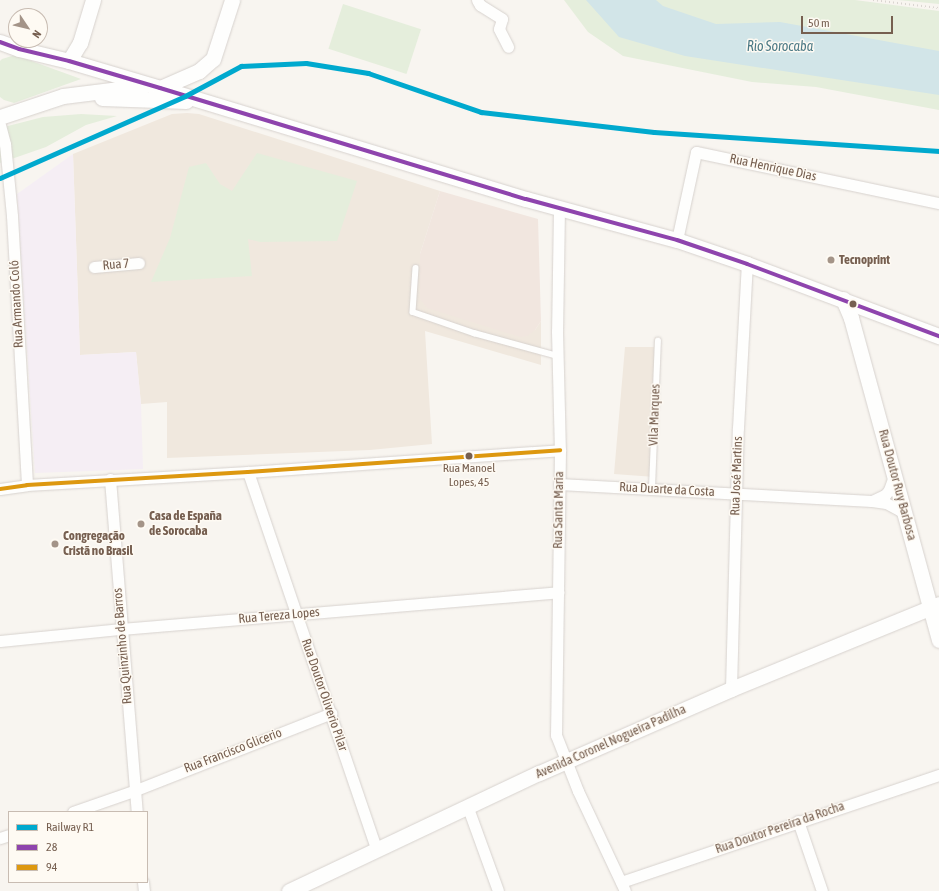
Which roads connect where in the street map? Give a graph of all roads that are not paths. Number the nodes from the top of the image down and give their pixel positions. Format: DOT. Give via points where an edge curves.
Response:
graph roads {
  1 [pos="93,0"];
  2 [pos="232,0"];
  3 [pos="477,0"];
  4 [pos="0,42"];
  5 [pos="508,47"];
  6 [pos="19,49"];
  7 [pos="0,51"];
  8 [pos="69,61"];
  9 [pos="199,71"];
  10 [pos="154,86"];
  11 [pos="63,96"];
  12 [pos="201,101"];
  13 [pos="0,117"];
  14 [pos="0,125"];
  15 [pos="939,203"];
  16 [pos="559,208"];
  17 [pos="677,240"];
  18 [pos="139,263"];
  19 [pos="747,264"];
  20 [pos="94,267"];
  21 [pos="416,268"];
  22 [pos="843,299"];
  23 [pos="873,311"];
  24 [pos="854,330"];
  25 [pos="939,336"];
  26 [pos="658,341"];
  27 [pos="558,356"];
  28 [pos="560,450"];
  29 [pos="248,472"];
  30 [pos="894,476"];
  31 [pos="110,479"];
  32 [pos="559,484"];
  33 [pos="27,485"];
  34 [pos="652,488"];
  35 [pos="0,489"];
  36 [pos="736,493"];
  37 [pos="872,501"];
  38 [pos="906,513"];
  39 [pos="558,592"];
  40 [pos="935,606"];
  41 [pos="297,615"];
  42 [pos="121,629"];
  43 [pos="939,640"];
  44 [pos="0,642"];
  45 [pos="730,689"];
  46 [pos="331,713"];
  47 [pos="566,762"];
  48 [pos="939,774"];
  49 [pos="136,790"];
  50 [pos="468,808"];
  51 [pos="76,811"];
  52 [pos="137,811"];
  53 [pos="798,821"];
  54 [pos="377,850"];
  55 [pos="623,887"];
  56 [pos="289,891"];
  57 [pos="498,891"];
  58 [pos="822,891"];
  1 -- 8 [label="main road" via="80,43"];
  2 -- 9 [label="main road" via="213,59"];
  3 -- 5 [label="street" via="480,5 502,19 499,29"];
  4 -- 6 [label="main road"];
  6 -- 7 [label="main road"];
  6 -- 8 [label="main road"];
  8 -- 10 [label="main road"];
  9 -- 10 [label="main road"];
  9 -- 12 [label="main road" via="192,84"];
  10 -- 11 [label="main road"];
  10 -- 12 [label="main road"];
  11 -- 12 [label="main road" via="172,102"];
  11 -- 13 [label="main road"];
  12 -- 16 [label="main road"];
  14 -- 33 [label="street, Rua Armando Coló" via="5,144 12,216"];
  15 -- 17 [label="street, Rua Henrique Dias" via="696,152"];
  16 -- 17 [label="main road"];
  16 -- 27 [label="street, Rua Santa Maria"];
  17 -- 19 [label="main road"];
  18 -- 20 [label="street, Rua 7"];
  19 -- 22 [label="main road"];
  19 -- 36 [label="street, Rua José Martins"];
  21 -- 27 [label="lane" via="413,312 474,333"];
  22 -- 23 [label="main road"];
  22 -- 24 [label="main road, Rua Doutor Ruy Barbosa"];
  23 -- 24 [label="main road" via="866,312 858,318"];
  23 -- 25 [label="main road"];
  24 -- 30 [label="main road, Rua Doutor Ruy Barbosa"];
  26 -- 34 [label="lane, Vila Marques"];
  27 -- 28 [label="street, Rua Santa Maria"];
  28 -- 29 [label="street"];
  28 -- 32 [label="street, Rua Santa Maria"];
  29 -- 31 [label="street"];
  29 -- 41 [label="street, Rua Doutor Oliverio Pilar"];
  30 -- 37 [label="street" via="889,490 879,499"];
  30 -- 38 [label="main road, Rua Doutor Ruy Barbosa"];
  31 -- 33 [label="street"];
  31 -- 42 [label="street, Rua Quinzinho de Barros"];
  32 -- 34 [label="street, Rua Duarte da Costa"];
  32 -- 39 [label="street, Rua Santa Maria"];
  33 -- 35 [label="street"];
  34 -- 36 [label="street, Rua Duarte da Costa"];
  36 -- 37 [label="street, Rua Duarte da Costa"];
  36 -- 45 [label="street, Rua José Martins"];
  37 -- 38 [label="street, Rua Duarte da Costa" via="890,504"];
  38 -- 40 [label="main road, Rua Doutor Ruy Barbosa"];
  39 -- 41 [label="street, Rua Tereza Lopes"];
  39 -- 47 [label="street, Rua Santa Maria" via="556,735"];
  40 -- 43 [label="main road, Rua Doutor Ruy Barbosa"];
  40 -- 45 [label="main road, Avenida Coronel Nogueira Padilha"];
  41 -- 42 [label="street, Rua Tereza Lopes"];
  41 -- 46 [label="street, Rua Doutor Oliverio Pilar"];
  42 -- 44 [label="street, Rua Tereza Lopes"];
  42 -- 49 [label="street, Rua Quinzinho de Barros"];
  45 -- 47 [label="main road, Avenida Coronel Nogueira Padilha"];
  46 -- 49 [label="street, Rua Francisco Glicerio"];
  46 -- 54 [label="street, Rua Doutor Oliverio Pilar"];
  47 -- 50 [label="main road, Avenida Coronel Nogueira Padilha"];
  47 -- 55 [label="street, Rua Santa Maria"];
  48 -- 53 [label="street, Rua Doutor Pereira da Rocha"];
  49 -- 51 [label="street, Rua Francisco Glicerio"];
  49 -- 52 [label="street, Rua Quinzinho de Barros"];
  50 -- 54 [label="main road, Avenida Coronel Nogueira Padilha"];
  50 -- 57 [label="street"];
  53 -- 55 [label="street, Rua Doutor Pereira da Rocha"];
  53 -- 58 [label="street"];
  54 -- 56 [label="main road, Avenida Coronel Nogueira Padilha"];
}
